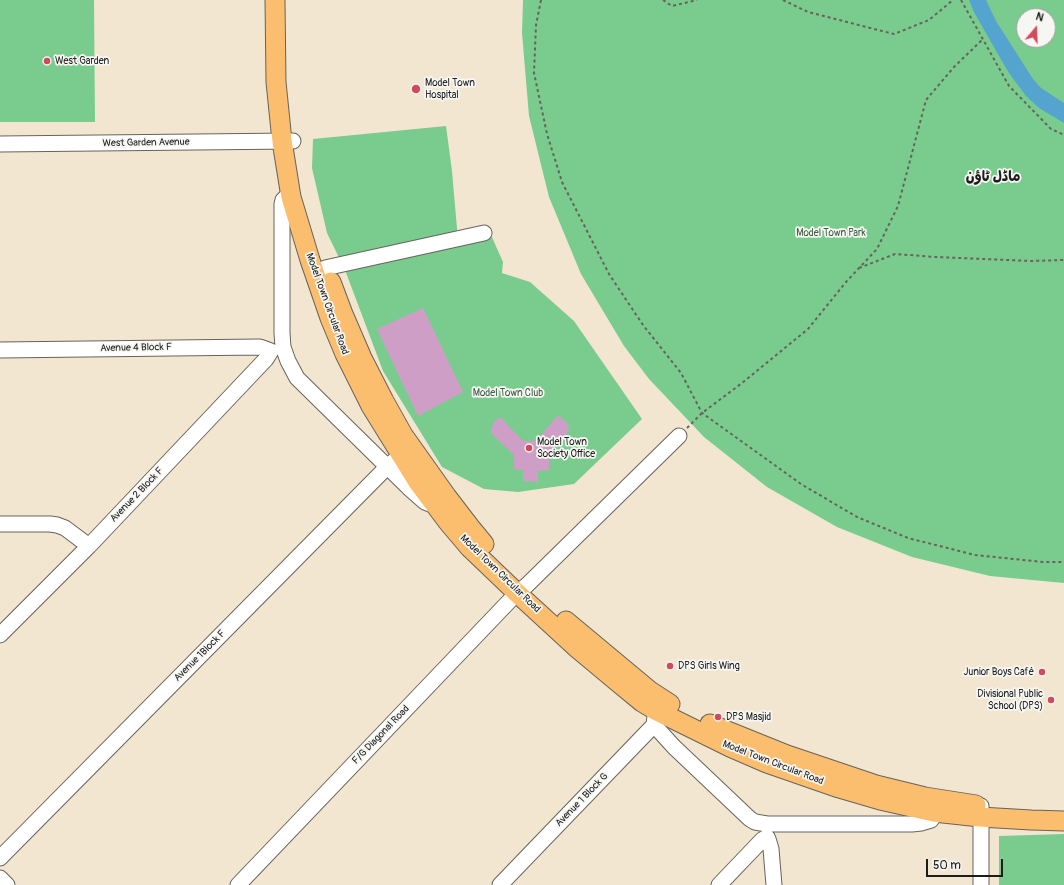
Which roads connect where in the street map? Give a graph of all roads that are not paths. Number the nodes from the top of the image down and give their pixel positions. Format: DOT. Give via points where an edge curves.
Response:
graph roads {
  1 [pos="275,0"];
  2 [pos="288,0"];
  3 [pos="287,141"];
  4 [pos="0,144"];
  5 [pos="291,197"];
  6 [pos="484,233"];
  7 [pos="325,268"];
  8 [pos="277,349"];
  9 [pos="0,350"];
  10 [pos="679,436"];
  11 [pos="401,455"];
  12 [pos="387,467"];
  13 [pos="440,500"];
  14 [pos="0,524"];
  15 [pos="89,546"];
  16 [pos="521,589"];
  17 [pos="0,635"];
  18 [pos="658,712"];
  19 [pos="1064,808"];
  20 [pos="981,811"];
  21 [pos="934,812"];
  22 [pos="1064,821"];
  23 [pos="767,831"];
  24 [pos="0,858"];
  25 [pos="0,878"];
  26 [pos="7,885"];
  27 [pos="238,885"];
  28 [pos="500,885"];
  29 [pos="719,885"];
  30 [pos="774,885"];
  31 [pos="981,885"];
  1 -- 3 [label="main road, Model Town Circular Road" via="276,82"];
  2 -- 3 [label="main road, Model Town Circular Road"];
  3 -- 4 [label="street, West Garden Avenue"];
  3 -- 5 [label="main road, Model Town Circular Road"];
  3 -- 7 [label="main road, Model Town Circular Road"];
  5 -- 8 [label="street" via="286,197 282,204 282,333"];
  5 -- 11 [label="main road, Model Town Circular Road" via="322,296 345,354 371,406"];
  6 -- 7 [label="street"];
  7 -- 13 [label="main road, Model Town Circular Road" via="343,314 384,401"];
  8 -- 9 [label="street, Avenue 4 Block F" via="260,347"];
  8 -- 12 [label="street" via="288,361 297,378"];
  8 -- 15 [label="street, Avenue 2 Block F"];
  10 -- 16 [label="street, F/G Diagonal Road"];
  11 -- 12 [label="street, Avenue 1Block F"];
  11 -- 13 [label="main road, Model Town Circular Road" via="418,482"];
  12 -- 13 [label="street" via="425,502 429,504"];
  12 -- 24 [label="street, Avenue 1Block F"];
  13 -- 16 [label="main road, Model Town Circular Road" via="448,522 470,548"];
  14 -- 15 [label="street" via="57,525"];
  15 -- 17 [label="street, Avenue 2 Block F"];
  16 -- 18 [label="main road, Model Town Circular Road" via="578,649 642,702"];
  16 -- 27 [label="street, F/G Diagonal Road"];
  18 -- 20 [label="main road, Model Town Circular Road" via="714,726 787,755 876,785"];
  18 -- 21 [label="main road, Model Town Circular Road" via="774,765 839,788"];
  18 -- 23 [label="street" via="674,747 750,820 759,823"];
  18 -- 28 [label="street, Avenue 1 Block G"];
  19 -- 20 [label="main road, Model Town Circular Road"];
  20 -- 21 [label="main road, Model Town Circular Road"];
  20 -- 22 [label="main road, Model Town Circular Road" via="1031,820"];
  20 -- 31 [label="street"];
  21 -- 23 [label="street" via="931,820 921,823"];
  23 -- 29 [label="street" via="762,840"];
  23 -- 30 [label="street"];
  25 -- 26 [label="street"];
}
